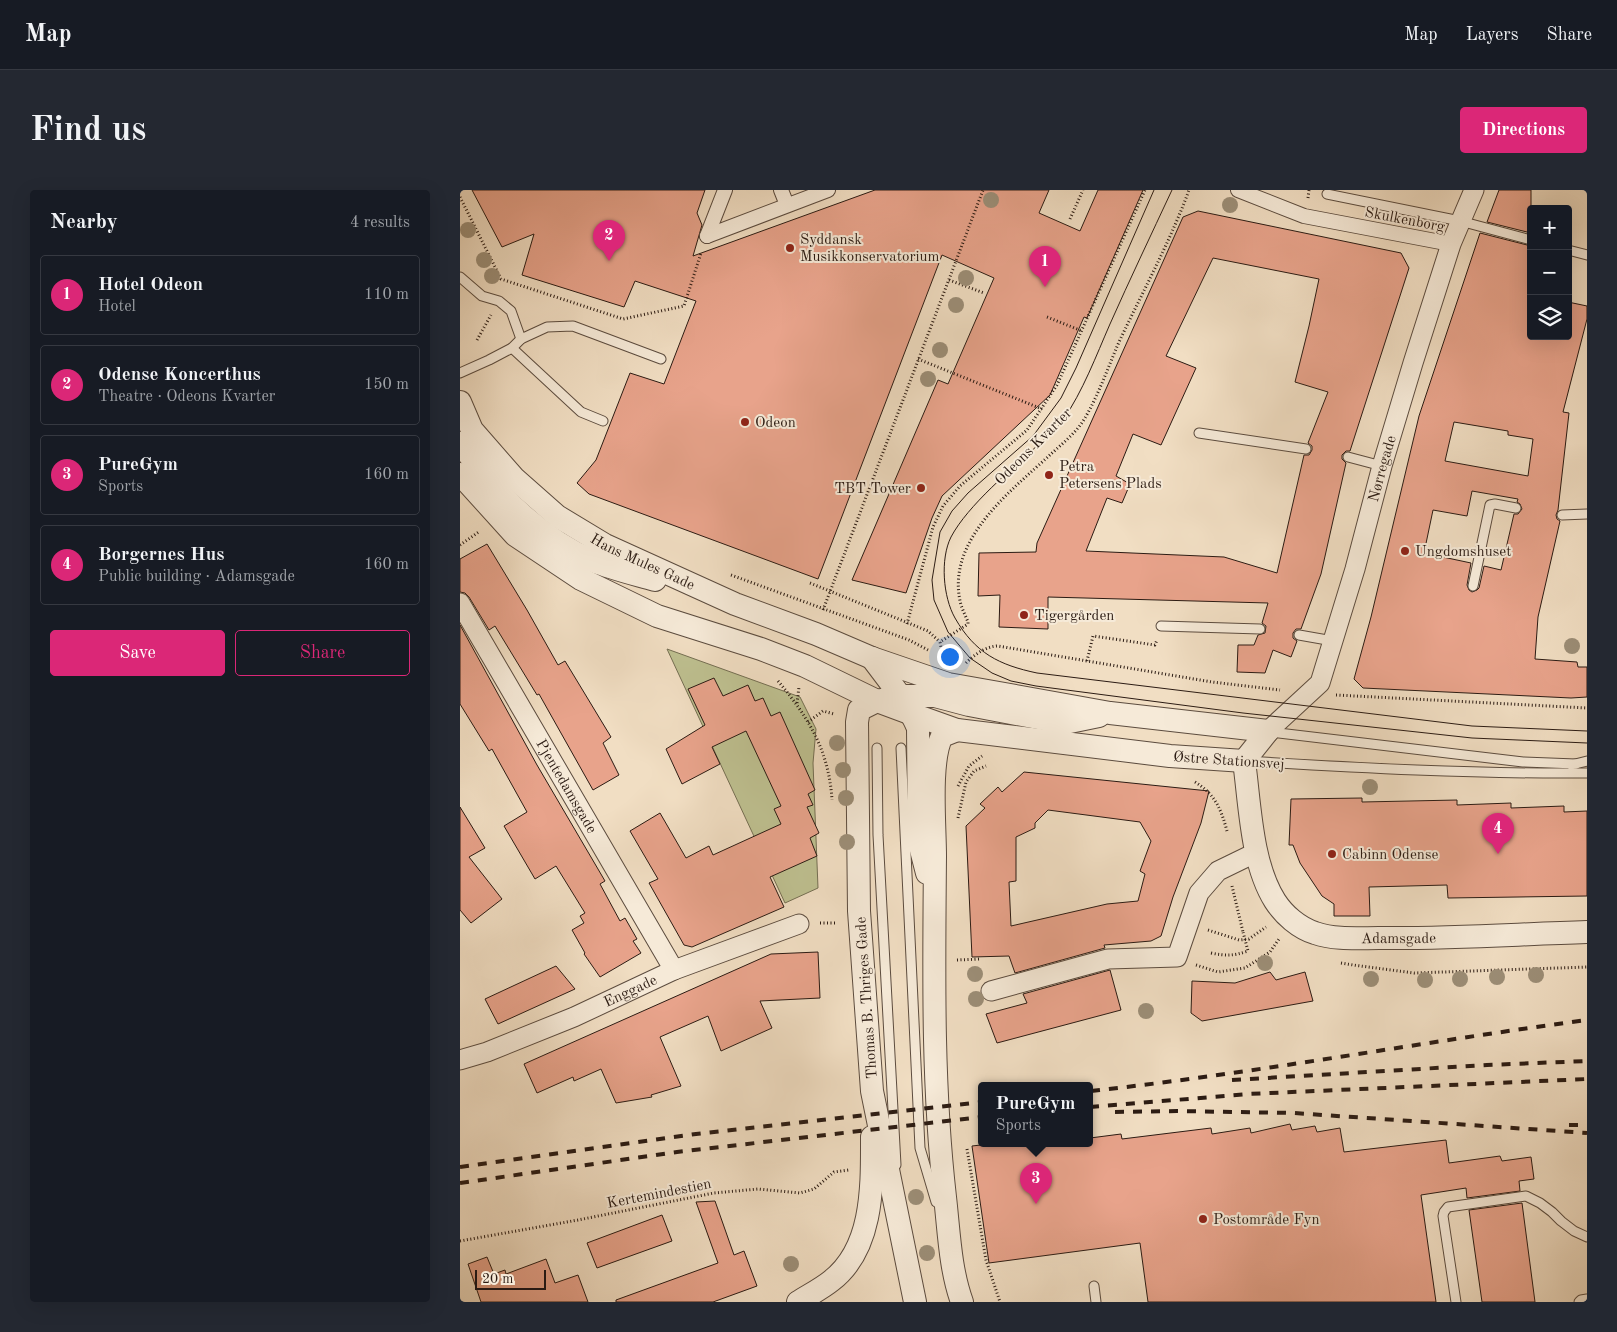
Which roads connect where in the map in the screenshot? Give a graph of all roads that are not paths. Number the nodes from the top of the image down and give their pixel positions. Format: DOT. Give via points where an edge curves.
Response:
graph roads {
  1 [pos="725,190"];
  2 [pos="781,190"];
  3 [pos="828,190"];
  4 [pos="1238,190"];
  5 [pos="1474,190"];
  6 [pos="1327,194"];
  7 [pos="787,205"];
  8 [pos="1460,221"];
  9 [pos="1527,239"];
  10 [pos="1451,244"];
  11 [pos="1572,251"];
  12 [pos="1587,255"];
  13 [pos="460,277"];
  14 [pos="521,338"];
  15 [pos="512,348"];
  16 [pos="661,359"];
  17 [pos="460,373"];
  18 [pos="460,402"];
  19 [pos="603,421"];
  20 [pos="1199,433"];
  21 [pos="460,443"];
  22 [pos="1306,449"];
  23 [pos="1348,457"];
  24 [pos="1382,466"];
  25 [pos="460,474"];
  26 [pos="1516,508"];
  27 [pos="1587,514"];
  28 [pos="1562,515"];
  29 [pos="1473,586"];
  30 [pos="460,603"];
  31 [pos="735,604"];
  32 [pos="1161,626"];
  33 [pos="1260,630"];
  34 [pos="1299,635"];
  35 [pos="1333,641"];
  36 [pos="872,658"];
  37 [pos="877,701"];
  38 [pos="906,705"];
  39 [pos="1110,713"];
  40 [pos="957,730"];
  41 [pos="1268,731"];
  42 [pos="877,748"];
  43 [pos="900,748"];
  44 [pos="1244,761"];
  45 [pos="1587,761"];
  46 [pos="1576,764"];
  47 [pos="1587,773"];
  48 [pos="1527,774"];
  49 [pos="1257,852"];
  50 [pos="934,902"];
  51 [pos="799,924"];
  52 [pos="1587,932"];
  53 [pos="674,970"];
  54 [pos="991,990"];
  55 [pos="460,1060"];
  56 [pos="872,1090"];
  57 [pos="896,1215"];
  58 [pos="1587,1237"];
  59 [pos="950,1248"];
  60 [pos="1094,1286"];
  61 [pos="1587,1299"];
  62 [pos="798,1302"];
  63 [pos="915,1302"];
  64 [pos="962,1302"];
  65 [pos="1096,1302"];
  66 [pos="1456,1302"];
  67 [pos="1579,1302"];
  1 -- 7 [label="street" via="707,236"];
  2 -- 7 [label="street"];
  3 -- 7 [label="street"];
  4 -- 10 [label="street, Skulkenborg" via="1304,216"];
  5 -- 8 [label="street, Nørregade"];
  6 -- 8 [label="lane, Skulkenborg"];
  8 -- 9 [label="lane, Skulkenborg"];
  8 -- 10 [label="street, Nørregade"];
  10 -- 24 [label="street, Nørregade"];
  11 -- 12 [label="lane"];
  13 -- 14 [label="lane" via="482,296 499,301 511,310"];
  14 -- 15 [label="lane"];
  14 -- 16 [label="lane" via="547,328 573,326"];
  15 -- 17 [label="lane"];
  15 -- 19 [label="lane" via="581,412"];
  18 -- 31 [label="street, Hans Mules Gade" via="472,430 514,478 557,516 605,545"];
  20 -- 22 [label="lane"];
  21 -- 31 [label="street" via="515,508 568,548 592,561"];
  23 -- 24 [label="lane"];
  24 -- 35 [label="street, Nørregade"];
  25 -- 37 [label="street" via="515,535 580,580 657,616 805,666"];
  26 -- 29 [label="lane" via="1490,505"];
  27 -- 28 [label="lane"];
  30 -- 53 [label="street, Pjentedamsgade"];
  31 -- 36 [label="street, Hans Mules Gade"];
  32 -- 33 [label="lane"];
  34 -- 35 [label="lane"];
  35 -- 41 [label="street, Nørregade" via="1320,683"];
  36 -- 38 [label="street"];
  36 -- 39 [label="street, Østre Stationsvej" via="948,684"];
  37 -- 38 [label="street, Østre Stationsvej"];
  37 -- 56 [label="street, Thomas B. Thriges Gade" via="858,710 857,722 859,911"];
  38 -- 39 [label="street" via="935,696 1065,723"];
  38 -- 40 [label="street, Østre Stationsvej"];
  38 -- 50 [label="street" via="918,728 919,842"];
  39 -- 41 [label="street, Østre Stationsvej"];
  40 -- 44 [label="street, Østre Stationsvej" via="1170,756"];
  40 -- 50 [label="street" via="942,736 938,745 934,777"];
  41 -- 44 [label="street"];
  41 -- 46 [label="lane, Østre Stationsvej" via="1524,762"];
  42 -- 57 [label="lane" via="878,835 896,1151"];
  43 -- 59 [label="lane" via="920,1148"];
  44 -- 48 [label="lane, Østre Stationsvej"];
  44 -- 49 [label="street, Adamsgade"];
  45 -- 46 [label="lane"];
  46 -- 48 [label="lane"];
  47 -- 48 [label="lane, Østre Stationsvej"];
  49 -- 52 [label="street, Adamsgade" via="1275,901 1292,921 1315,934 1340,938 1395,938"];
  49 -- 54 [label="street" via="1218,871 1199,893 1177,957 1108,959"];
  50 -- 59 [label="street" via="939,1147"];
  51 -- 53 [label="street, Enggade"];
  53 -- 55 [label="street, Enggade" via="574,1017"];
  56 -- 57 [label="street, Thomas B. Thriges Gade"];
  56 -- 62 [label="street" via="872,1158 864,1231 856,1250 832,1281"];
  57 -- 63 [label="street, Thomas B. Thriges Gade"];
  58 -- 66 [label="lane" via="1526,1196 1448,1208 1443,1216"];
  59 -- 64 [label="street"];
  60 -- 65 [label="lane"];
  61 -- 67 [label="lane"];
}
